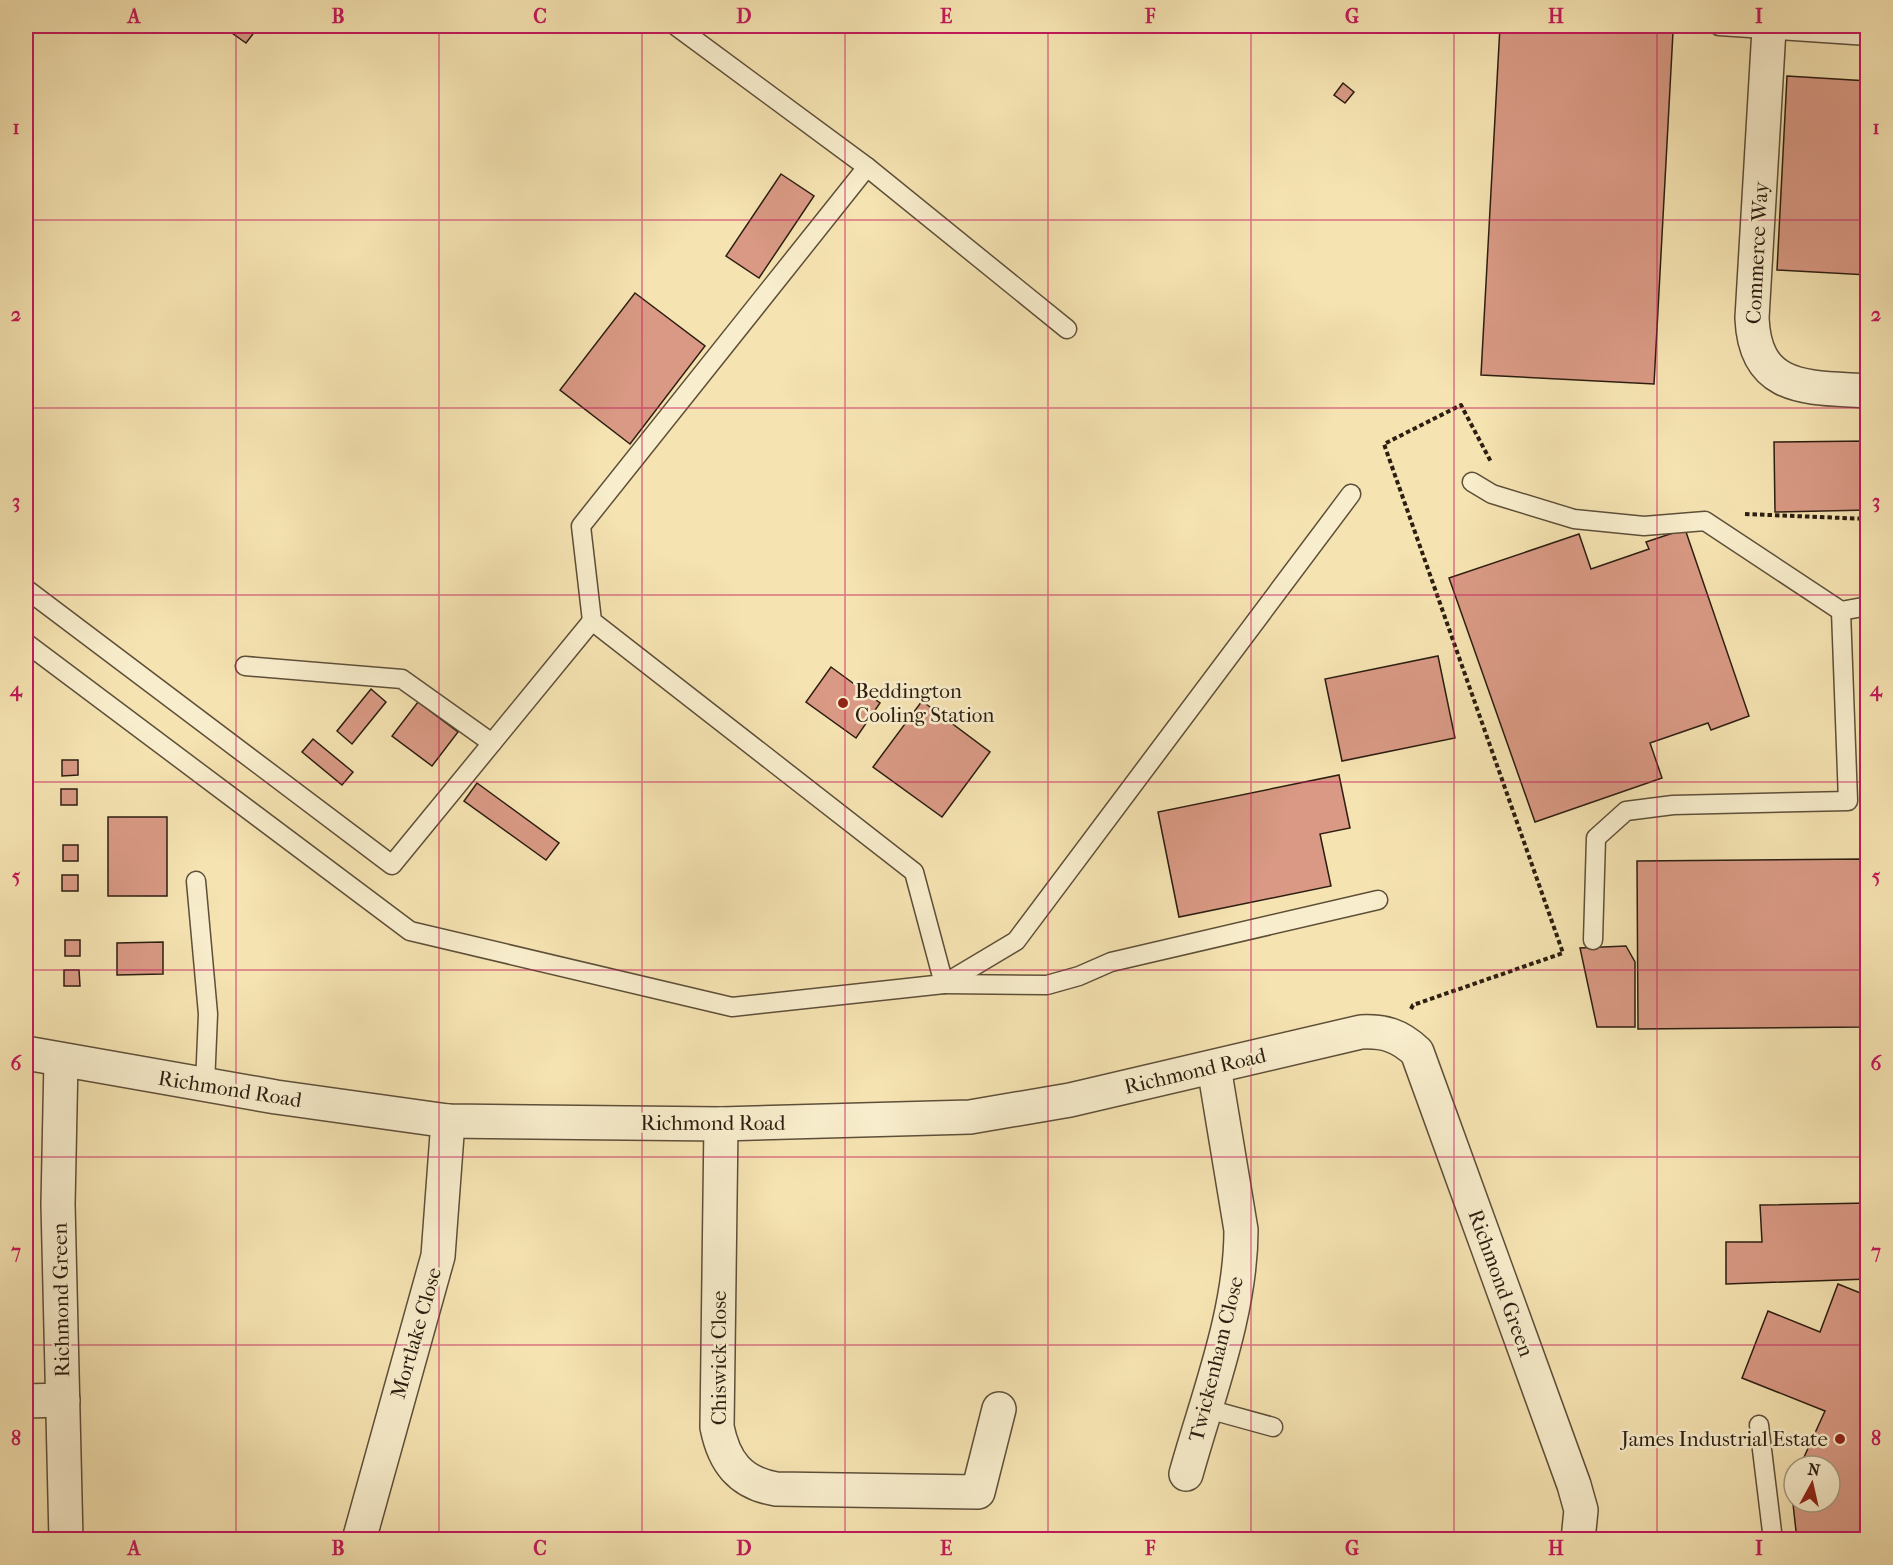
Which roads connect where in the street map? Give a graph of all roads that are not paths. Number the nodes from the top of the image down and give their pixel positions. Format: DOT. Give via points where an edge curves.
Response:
graph roads {
  1 [pos="676,26"];
  2 [pos="1719,26"];
  3 [pos="1769,29"];
  4 [pos="1868,36"];
  5 [pos="867,167"];
  6 [pos="1066,329"];
  7 [pos="1868,391"];
  8 [pos="1472,482"];
  9 [pos="1351,494"];
  10 [pos="26,589"];
  11 [pos="1868,606"];
  12 [pos="1841,611"];
  13 [pos="592,621"];
  14 [pos="26,643"];
  15 [pos="245,666"];
  16 [pos="492,743"];
  17 [pos="196,881"];
  18 [pos="1378,900"];
  19 [pos="1593,940"];
  20 [pos="944,984"];
  21 [pos="1397,1036"];
  22 [pos="26,1053"];
  23 [pos="61,1060"];
  24 [pos="1214,1067"];
  25 [pos="205,1085"];
  26 [pos="448,1121"];
  27 [pos="720,1124"];
  28 [pos="63,1400"];
  29 [pos="26,1401"];
  30 [pos="1204,1408"];
  31 [pos="999,1409"];
  32 [pos="1759,1425"];
  33 [pos="1273,1427"];
  34 [pos="1186,1474"];
  35 [pos="66,1539"];
  36 [pos="359,1539"];
  37 [pos="1578,1539"];
  38 [pos="1773,1539"];
  1 -- 5 [label="lane"];
  2 -- 3 [label="lane"];
  3 -- 4 [label="lane"];
  3 -- 7 [label="street, Commerce Way" via="1752,318 1755,344 1769,369 1782,380 1796,385"];
  5 -- 6 [label="lane"];
  5 -- 13 [label="lane" via="581,526"];
  8 -- 12 [label="lane" via="1492,494 1574,519 1644,526 1705,521"];
  9 -- 20 [label="lane" via="1016,940"];
  10 -- 16 [label="lane" via="392,865"];
  11 -- 12 [label="lane"];
  12 -- 19 [label="lane" via="1848,801 1673,805 1626,811 1596,838"];
  13 -- 16 [label="lane"];
  13 -- 20 [label="lane" via="915,872"];
  14 -- 20 [label="lane" via="410,931 732,1006"];
  15 -- 16 [label="lane" via="402,679"];
  17 -- 25 [label="lane" via="208,1014"];
  18 -- 20 [label="lane" via="1111,962 1047,985"];
  21 -- 24 [label="street, Richmond Road" via="1361,1032"];
  21 -- 37 [label="street, Richmond Green" via="1416,1052 1574,1485 1581,1510"];
  22 -- 23 [label="street, Richmond Road"];
  23 -- 25 [label="street, Richmond Road"];
  23 -- 28 [label="street, Richmond Green" via="58,1204"];
  24 -- 27 [label="street, Richmond Road" via="1070,1100 970,1117"];
  24 -- 30 [label="street, Twickenham Close" via="1241,1230 1241,1256 1232,1309"];
  25 -- 26 [label="street, Richmond Road"];
  26 -- 27 [label="street, Richmond Road"];
  26 -- 36 [label="street, Mortlake Close" via="438,1256"];
  27 -- 31 [label="street, Chiswick Close" via="717,1427 721,1446 739,1474 762,1487 776,1489 978,1492"];
  28 -- 29 [label="street"];
  28 -- 35 [label="street, Richmond Green"];
  30 -- 33 [label="lane"];
  30 -- 34 [label="street, Twickenham Close"];
  32 -- 38 [label="lane"];
}
